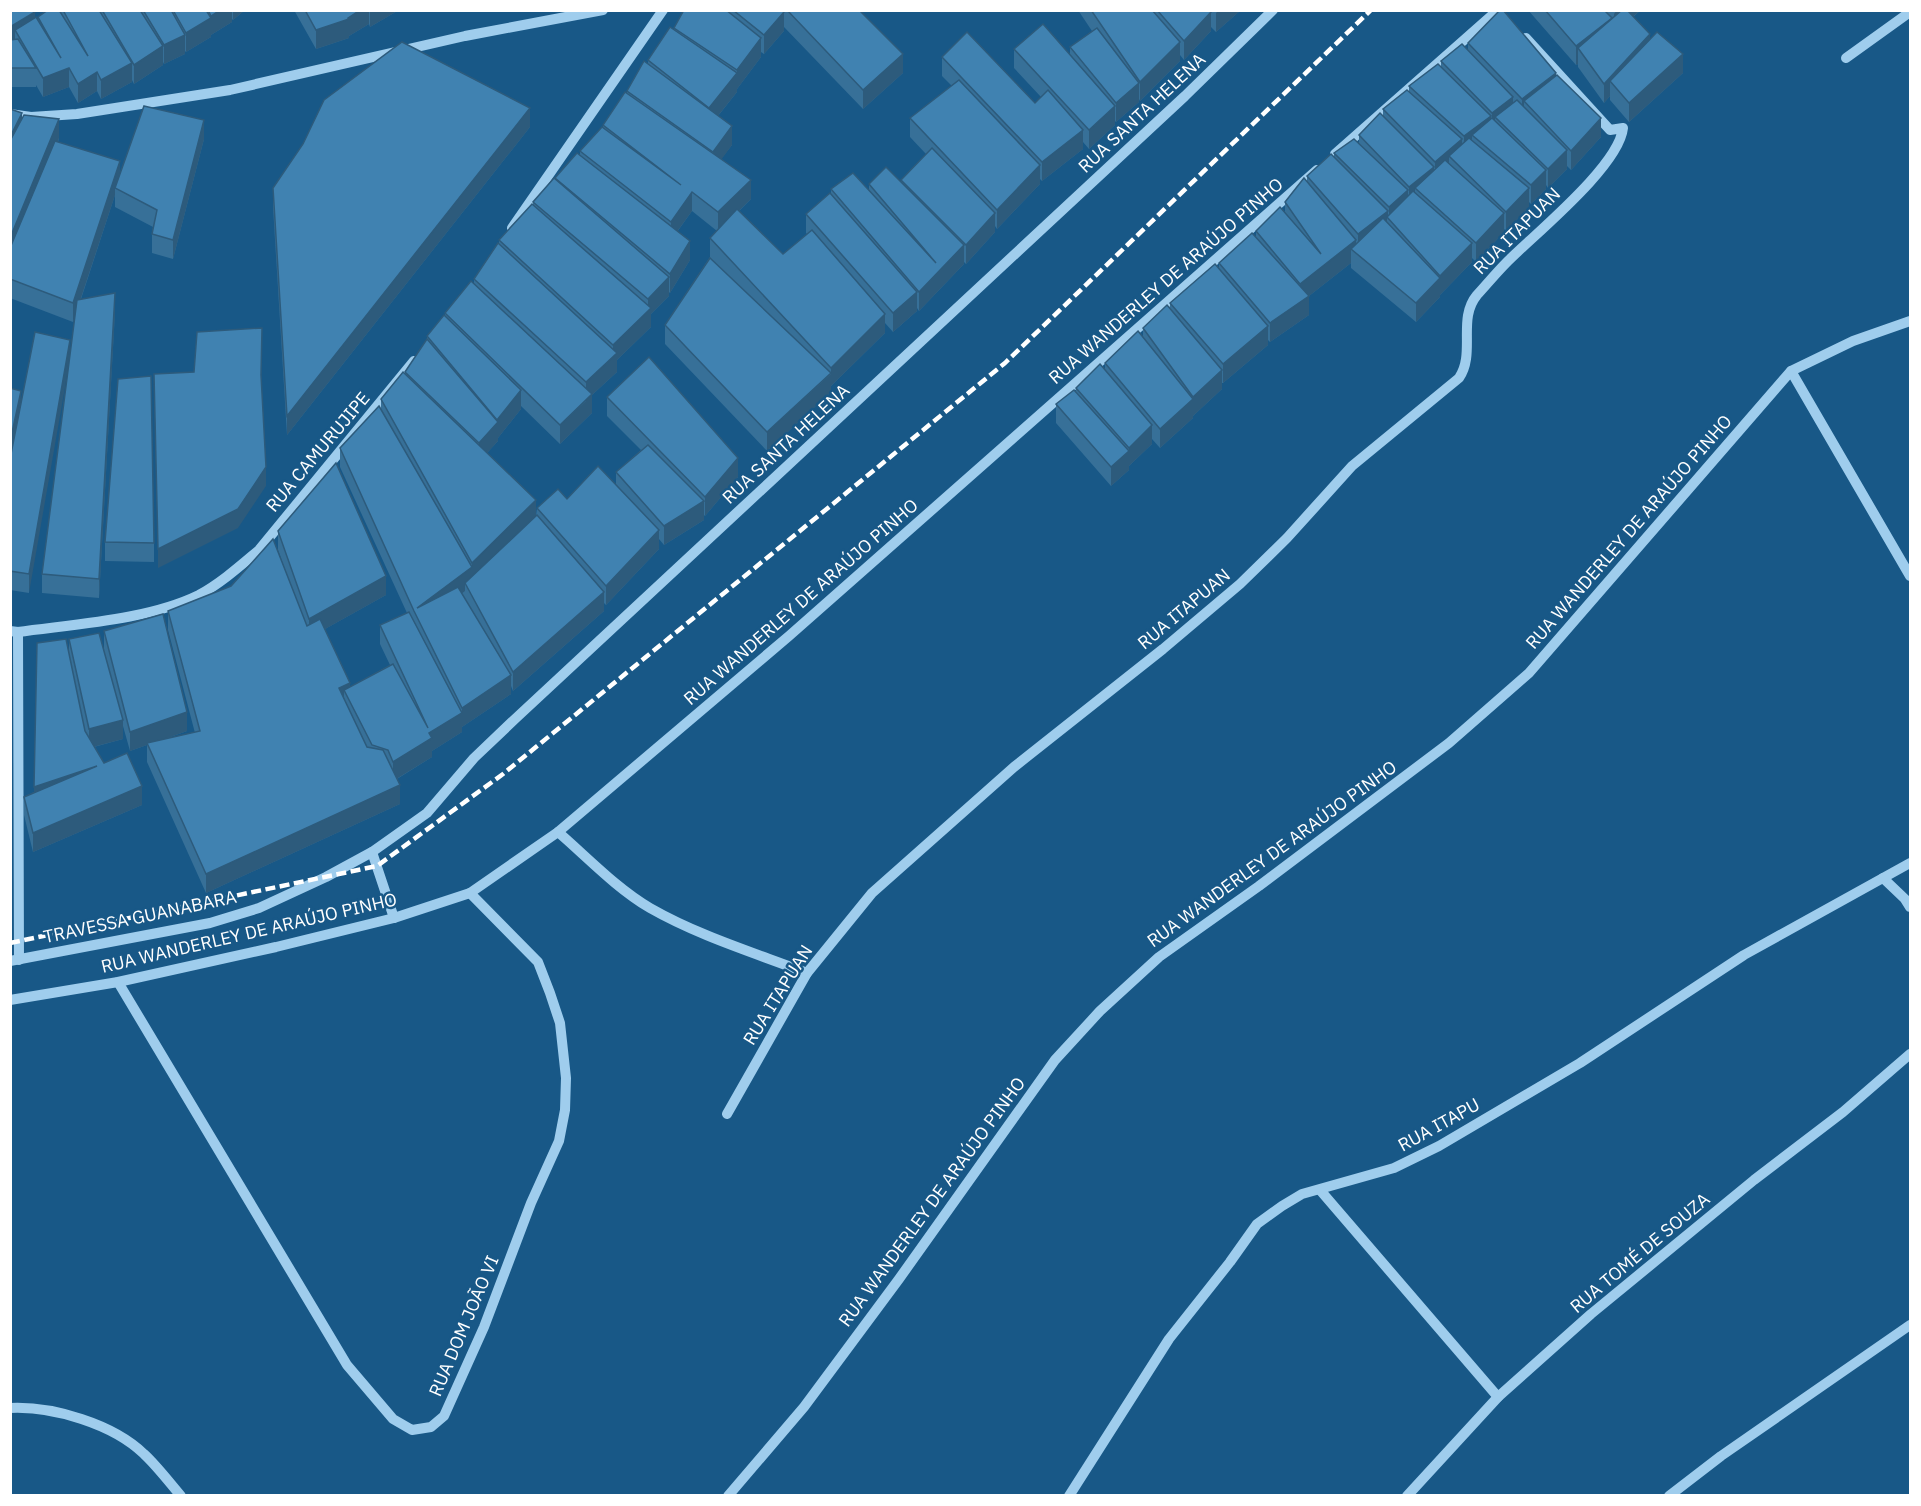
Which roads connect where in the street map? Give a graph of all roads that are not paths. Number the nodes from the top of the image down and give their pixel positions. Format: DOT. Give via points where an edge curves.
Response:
graph roads {
  1 [pos="603,10"];
  2 [pos="663,10"];
  3 [pos="1273,10"];
  4 [pos="1911,12"];
  5 [pos="1506,17"];
  6 [pos="1846,58"];
  7 [pos="10,114"];
  8 [pos="503,241"];
  9 [pos="1911,321"];
  10 [pos="419,354"];
  11 [pos="1791,370"];
  12 [pos="1911,576"];
  13 [pos="14,632"];
  14 [pos="558,832"];
  15 [pos="372,852"];
  16 [pos="1911,863"];
  17 [pos="1883,878"];
  18 [pos="470,893"];
  19 [pos="1911,907"];
  20 [pos="394,918"];
  21 [pos="15,961"];
  22 [pos="807,973"];
  23 [pos="118,982"];
  24 [pos="10,1000"];
  25 [pos="1911,1054"];
  26 [pos="727,1114"];
  27 [pos="1320,1190"];
  28 [pos="1911,1325"];
  29 [pos="1498,1397"];
  30 [pos="10,1408"];
  31 [pos="181,1496"];
  32 [pos="728,1496"];
  33 [pos="1069,1496"];
  34 [pos="1407,1496"];
  35 [pos="1669,1496"];
  1 -- 7 [label="street" via="465,36 230,90 76,114"];
  2 -- 8 [label="street"];
  3 -- 15 [label="street, RUA SANTA HELENA" via="474,758 428,813"];
  4 -- 6 [label="street"];
  5 -- 14 [label="street, RUA WANDERLEY DE ARAÚJO PINHO"];
  5 -- 22 [label="street, RUA ITAPUAN" via="1610,130 1623,128 1619,144 1604,166 1474,298 1467,324 1466,369 1352,466 1240,584 1014,767 872,893"];
  9 -- 11 [label="street, RUA WANDERLEY DE ARAÚJO PINHO" via="1853,341"];
  10 -- 13 [label="street, RUA CAMURUJIPE" via="259,550 230,575 199,595 151,613"];
  11 -- 12 [label="street"];
  11 -- 32 [label="street, RUA WANDERLEY DE ARAÚJO PINHO" via="1529,673 1449,743 1159,957 1100,1011 1055,1060 804,1407"];
  13 -- 21 [label="street"];
  14 -- 18 [label="street, RUA WANDERLEY DE ARAÚJO PINHO"];
  14 -- 22 [label="street" via="648,907"];
  15 -- 20 [label="street"];
  15 -- 21 [label="street, TRAVESSA GUANABARA" via="259,908 210,923"];
  16 -- 17 [label="street, RUA ITAPU"];
  17 -- 19 [label="street"];
  17 -- 27 [label="street, RUA ITAPU" via="1744,955 1580,1063 1439,1146 1394,1168"];
  18 -- 20 [label="street, RUA WANDERLEY DE ARAÚJO PINHO"];
  18 -- 23 [label="street, RUA DOM JOÃO VI" via="538,962 560,1023 565,1110 559,1141 484,1327 444,1416 431,1427 412,1430 393,1419 346,1365"];
  20 -- 23 [label="street, RUA WANDERLEY DE ARAÚJO PINHO"];
  22 -- 26 [label="street, RUA ITAPUAN"];
  23 -- 24 [label="street, RUA WANDERLEY DE ARAÚJO PINHO"];
  25 -- 29 [label="street, RUA TOMÉ DE SOUZA" via="1592,1314"];
  27 -- 29 [label="street"];
  27 -- 33 [label="street, RUA ITAPU" via="1302,1194 1257,1224 1169,1339"];
  28 -- 35 [label="street" via="1730,1449"];
  29 -- 34 [label="street, RUA TOMÉ DE SOUZA"];
  30 -- 31 [label="street" via="24,1407 100,1424 143,1452"];
}
